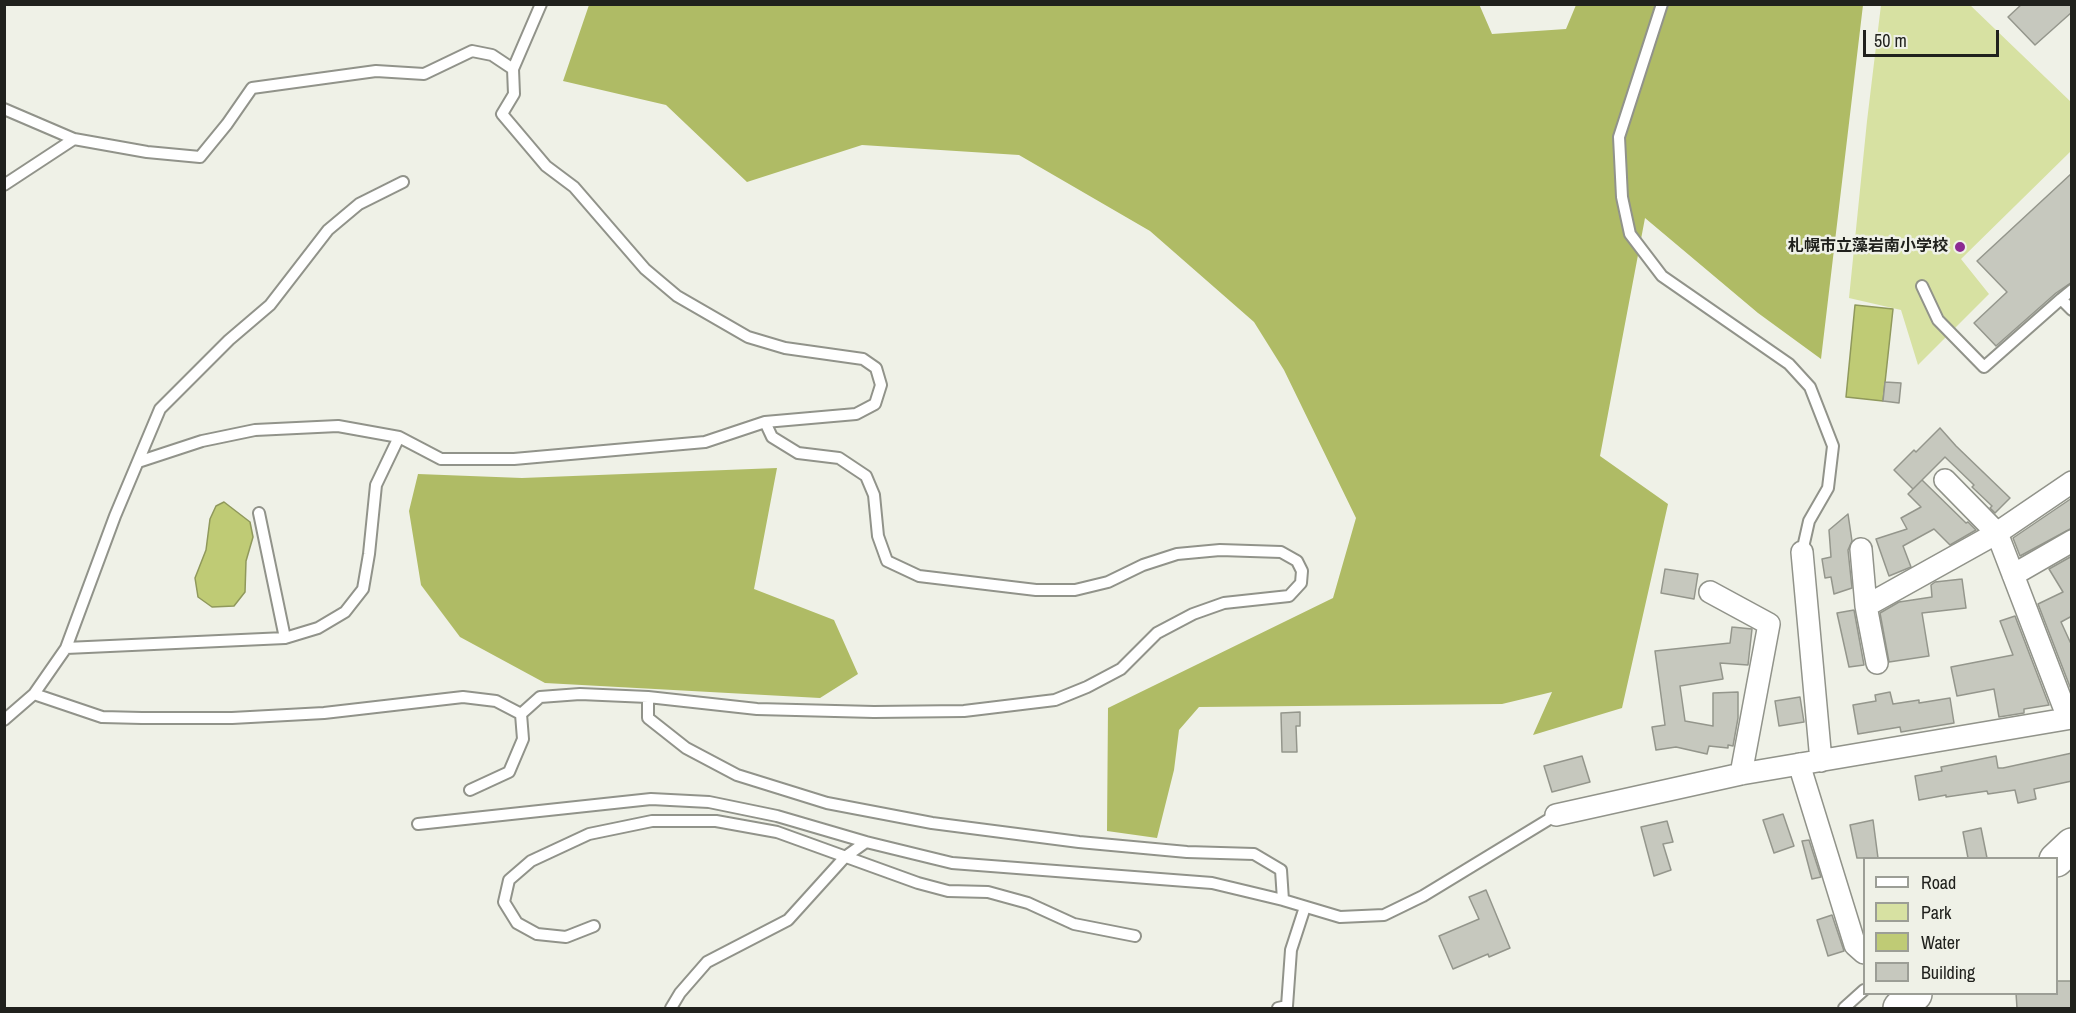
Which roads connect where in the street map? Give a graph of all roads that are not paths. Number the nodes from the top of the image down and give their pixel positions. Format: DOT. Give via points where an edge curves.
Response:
graph roads {
  1 [pos="541,4"];
  2 [pos="1662,4"];
  3 [pos="513,69"];
  4 [pos="4,109"];
  5 [pos="74,139"];
  6 [pos="403,182"];
  7 [pos="4,184"];
  8 [pos="1922,286"];
  9 [pos="2072,290"];
  10 [pos="2061,299"];
  11 [pos="2072,310"];
  12 [pos="765,422"];
  13 [pos="399,437"];
  14 [pos="138,462"];
  15 [pos="1945,480"];
  16 [pos="2072,482"];
  17 [pos="258,513"];
  18 [pos="1997,533"];
  19 [pos="2072,541"];
  20 [pos="1861,549"];
  21 [pos="1802,552"];
  22 [pos="2013,575"];
  23 [pos="1710,592"];
  24 [pos="1866,606"];
  25 [pos="285,638"];
  26 [pos="66,648"];
  27 [pos="1877,663"];
  28 [pos="34,694"];
  29 [pos="648,697"];
  30 [pos="521,714"];
  31 [pos="2070,718"];
  32 [pos="4,720"];
  33 [pos="1821,761"];
  34 [pos="1799,765"];
  35 [pos="1741,774"];
  36 [pos="470,790"];
  37 [pos="1556,815"];
  38 [pos="418,824"];
  39 [pos="866,842"];
  40 [pos="845,857"];
  41 [pos="1282,900"];
  42 [pos="1305,907"];
  43 [pos="594,926"];
  44 [pos="1135,936"];
  45 [pos="1863,952"];
  46 [pos="1863,991"];
  47 [pos="671,1008"];
  48 [pos="1278,1008"];
  49 [pos="1844,1008"];
  1 -- 3 [label="lane"];
  2 -- 21 [label="lane" via="1619,137 1622,197 1630,234 1662,276 1789,364 1810,387 1833,446 1828,488 1809,521"];
  3 -- 5 [label="lane" via="492,55 472,51 424,74 376,71 252,88 200,157"];
  3 -- 12 [label="lane" via="514,94 502,114 546,166 574,187 645,268 677,296 748,337 785,348 863,359 876,368 881,385 875,404 856,414"];
  4 -- 5 [label="lane"];
  5 -- 7 [label="lane"];
  6 -- 14 [label="lane" via="359,204 328,230 270,305 160,409"];
  8 -- 10 [label="lane" via="1938,320 1984,367"];
  9 -- 10 [label="lane"];
  10 -- 11 [label="lane"];
  12 -- 13 [label="lane" via="705,442 514,459 441,459"];
  12 -- 29 [label="lane" via="772,437 798,453 839,458 866,477 874,495 878,536 887,561 919,576 1036,590 1075,590 1108,582 1177,554 1230,550 1281,552 1298,561 1301,582 1289,596 1224,603 1192,614 1157,633 1121,669 1055,700 964,711 874,712 757,710"];
  13 -- 14 [label="lane" via="338,426 255,430 202,441"];
  13 -- 25 [label="lane" via="376,485 363,589 345,612 318,628"];
  14 -- 26 [label="lane"];
  15 -- 18 [label="street"];
  16 -- 18 [label="street"];
  17 -- 25 [label="lane"];
  18 -- 22 [label="street"];
  18 -- 24 [label="street"];
  19 -- 22 [label="street"];
  20 -- 24 [label="street"];
  21 -- 33 [label="street"];
  22 -- 31 [label="street"];
  23 -- 35 [label="street" via="1769,624"];
  24 -- 27 [label="street"];
  25 -- 26 [label="lane"];
  26 -- 28 [label="lane"];
  28 -- 30 [label="lane" via="102,717 232,718 324,713 463,697 496,701"];
  28 -- 32 [label="lane"];
  29 -- 30 [label="lane" via="540,697"];
  29 -- 41 [label="lane" via="648,718 687,748 737,774 827,803 932,824 1079,842 1254,854 1281,870"];
  30 -- 36 [label="lane" via="523,739 509,772"];
  31 -- 33 [label="street"];
  33 -- 34 [label="street"];
  34 -- 35 [label="street"];
  34 -- 45 [label="street" via="1856,945"];
  35 -- 37 [label="street"];
  37 -- 42 [label="lane" via="1433,890 1384,915 1340,917"];
  38 -- 39 [label="lane" via="651,799 709,802 765,813"];
  39 -- 40 [label="lane"];
  39 -- 41 [label="lane" via="952,863 1212,883"];
  40 -- 43 [label="lane" via="777,832 716,821 652,821 589,834 531,861 509,880 504,902 517,923 537,934 566,937"];
  40 -- 44 [label="lane" via="938,889 988,892 1028,903 1074,924"];
  40 -- 47 [label="lane" via="788,920 707,962"];
  41 -- 42 [label="lane"];
  42 -- 48 [label="lane" via="1291,950 1287,1006"];
  46 -- 49 [label="lane"];
}
